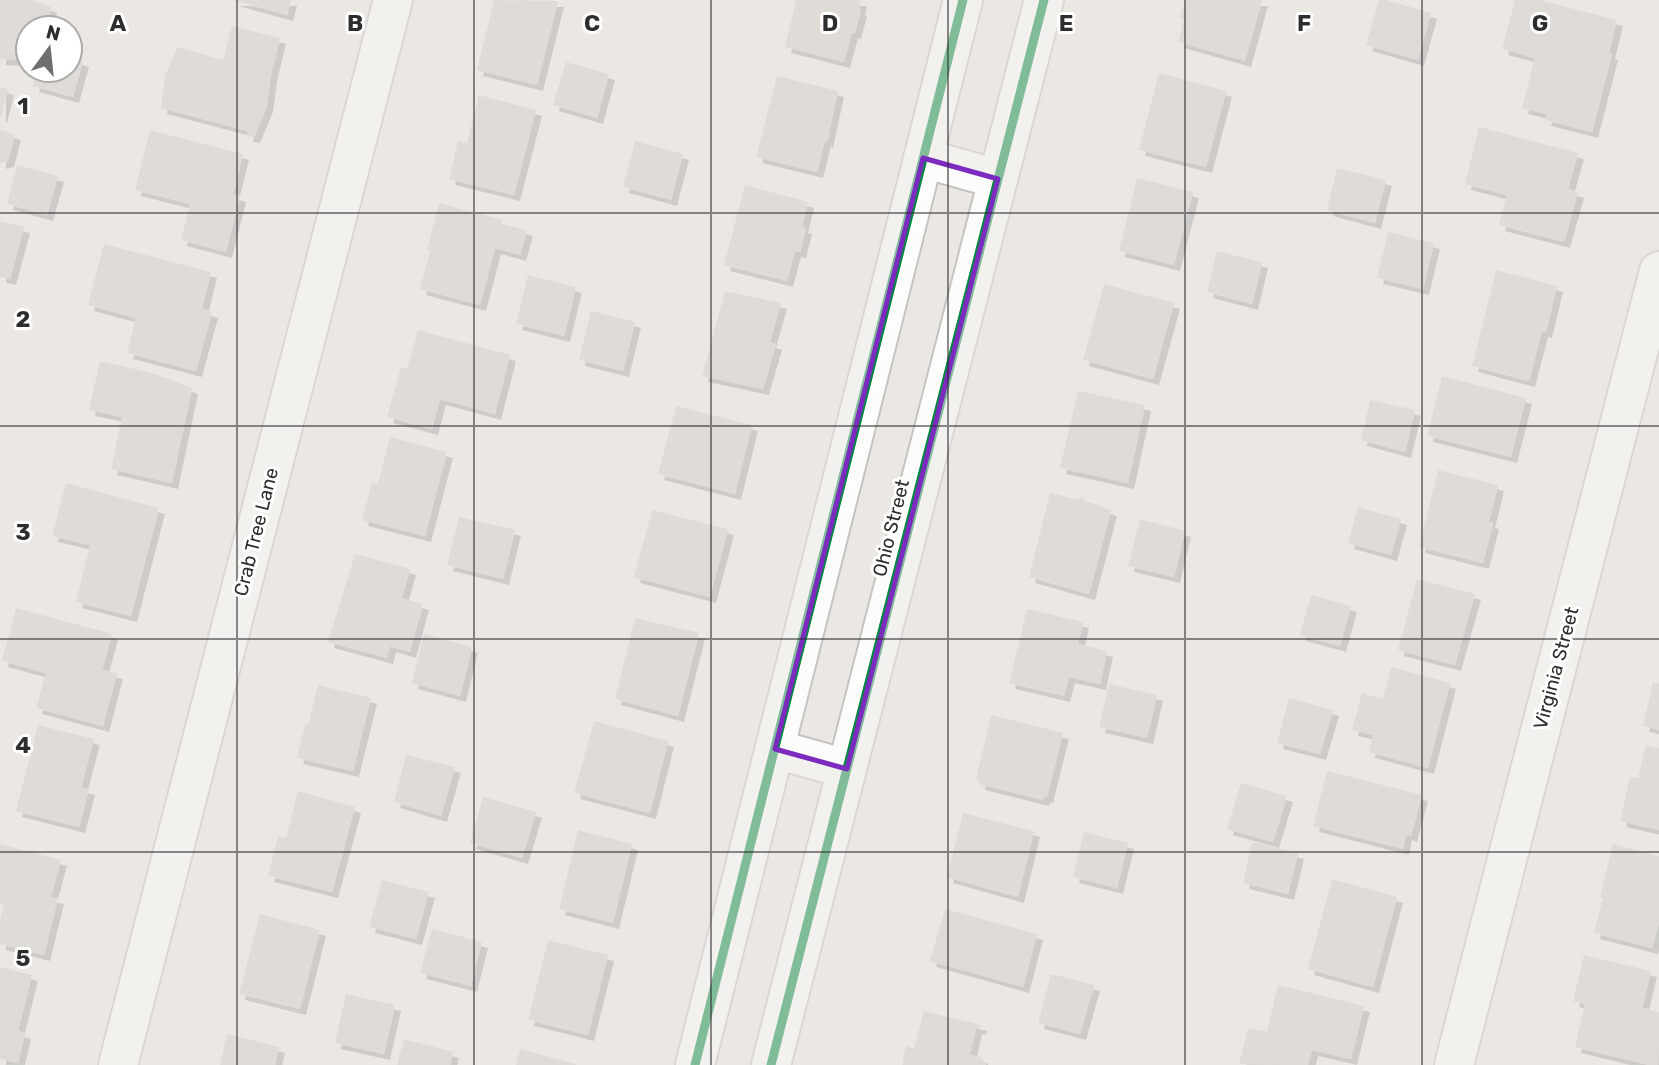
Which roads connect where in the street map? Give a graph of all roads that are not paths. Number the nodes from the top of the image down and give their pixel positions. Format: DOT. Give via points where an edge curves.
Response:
graph roads {
  1 [pos="393,0"];
  2 [pos="963,0"];
  3 [pos="1044,0"];
  4 [pos="923,158"];
  5 [pos="998,179"];
  6 [pos="1659,271"];
  7 [pos="775,749"];
  8 [pos="847,769"];
  9 [pos="118,1065"];
  10 [pos="695,1065"];
  11 [pos="771,1065"];
  12 [pos="1454,1065"];
  1 -- 9 [label="street, Crab Tree Lane"];
  2 -- 4 [label="street"];
  3 -- 5 [label="street, Ohio Street"];
  4 -- 5 [label="street"];
  4 -- 7 [label="street"];
  5 -- 8 [label="street, Ohio Street"];
  6 -- 12 [label="street, Virginia Street"];
  7 -- 8 [label="street"];
  7 -- 10 [label="street"];
  8 -- 11 [label="street, Ohio Street"];
}
